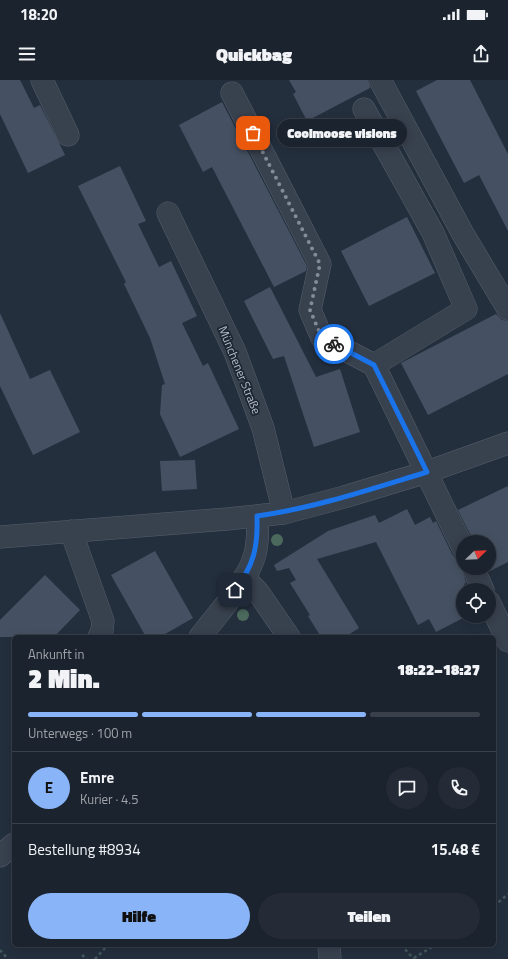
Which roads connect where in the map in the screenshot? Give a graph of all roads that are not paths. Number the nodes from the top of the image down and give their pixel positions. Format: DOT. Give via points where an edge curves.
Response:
graph roads {
  1 [pos="42,80"];
  2 [pos="380,80"];
  3 [pos="232,93"];
  4 [pos="364,109"];
  5 [pos="68,135"];
  6 [pos="168,213"];
  7 [pos="508,309"];
  8 [pos="374,365"];
  9 [pos="508,443"];
  10 [pos="427,472"];
  11 [pos="284,512"];
  12 [pos="257,516"];
  13 [pos="71,531"];
  14 [pos="457,535"];
  15 [pos="0,537"];
  16 [pos="244,578"];
  17 [pos="496,616"];
  18 [pos="100,635"];
  19 [pos="201,635"];
  20 [pos="288,635"];
  21 [pos="508,641"];
  22 [pos="12,846"];
  23 [pos="0,856"];
  24 [pos="329,947"];
  25 [pos="330,959"];
  1 -- 5 [label="street"];
  2 -- 7 [label="street" via="463,234"];
  3 -- 8 [label="street" via="320,264 310,310 322,338"];
  4 -- 8 [label="street" via="433,233 466,309"];
  6 -- 11 [label="street, Münchener Straße" via="235,352 263,428"];
  8 -- 10 [label="street"];
  9 -- 10 [label="street"];
  10 -- 11 [label="street"];
  10 -- 14 [label="street"];
  11 -- 12 [label="street"];
  12 -- 13 [label="street"];
  12 -- 16 [label="street" via="258,536 255,554"];
  13 -- 15 [label="street"];
  13 -- 18 [label="street" via="103,621"];
  16 -- 19 [label="street"];
  16 -- 20 [label="street" via="258,592"];
  17 -- 21 [label="street"];
  22 -- 23 [label="street"];
  24 -- 25 [label="street"];
}
